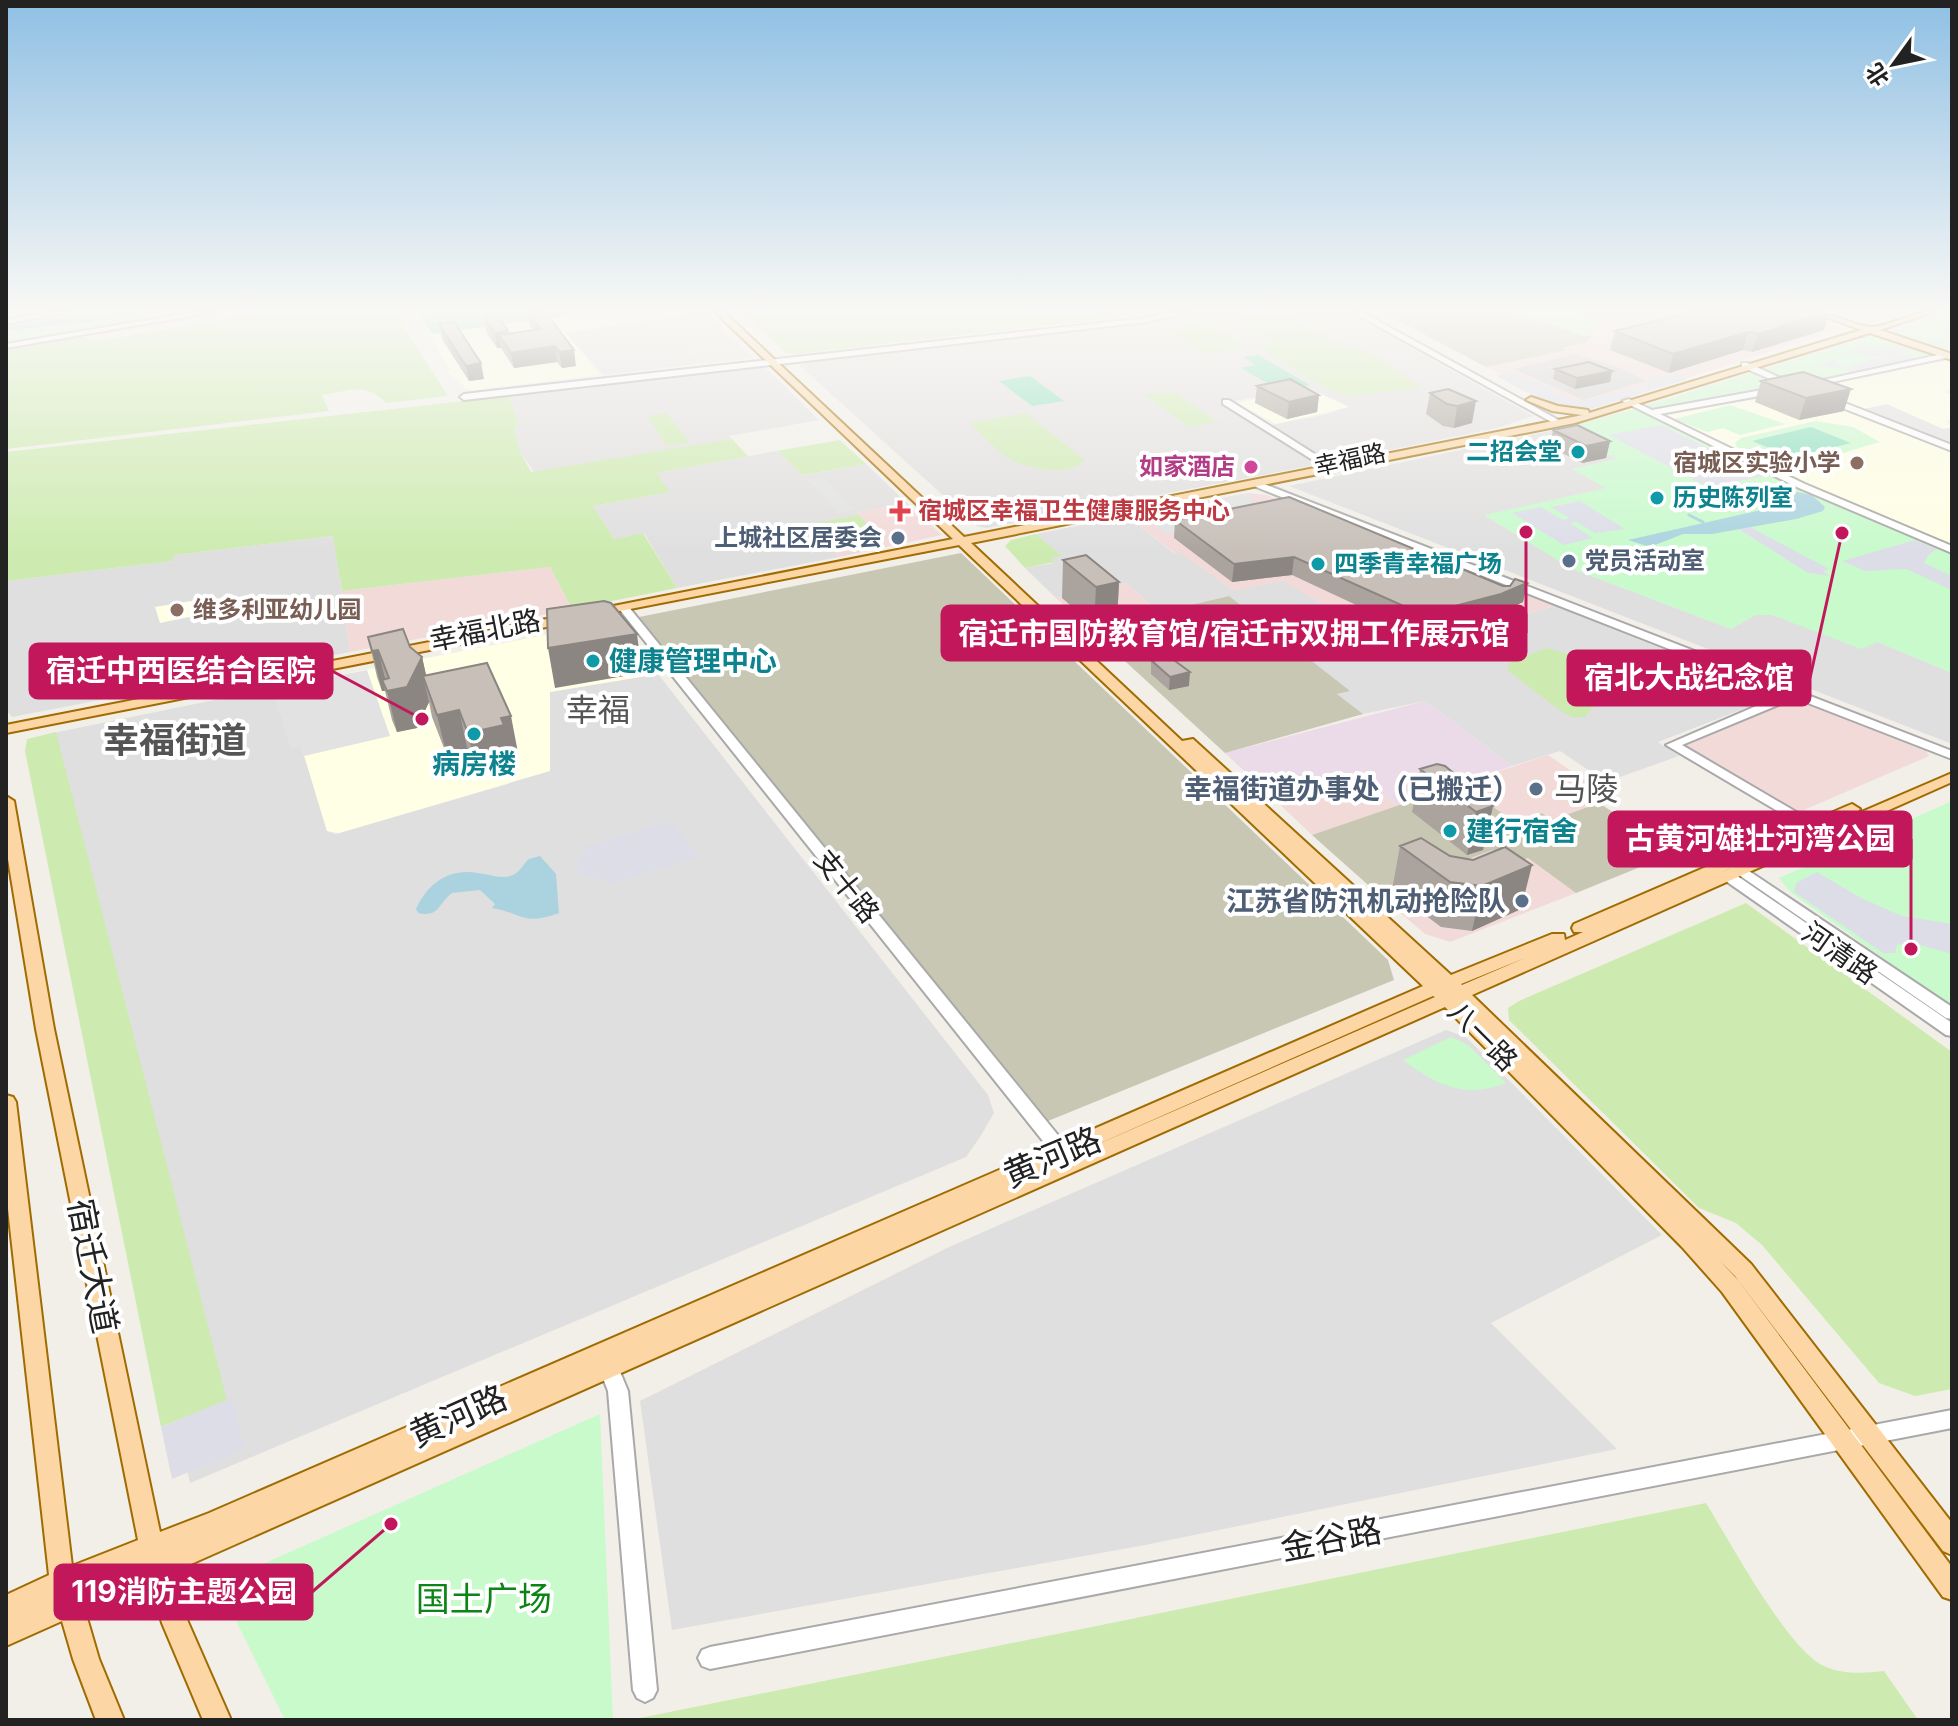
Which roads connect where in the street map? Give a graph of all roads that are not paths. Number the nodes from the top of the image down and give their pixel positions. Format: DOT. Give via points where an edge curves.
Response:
graph roads {
  1 [pos="502,393"];
  2 [pos="807,393"];
  3 [pos="1509,393"];
  4 [pos="1510,393"];
  5 [pos="1664,393"];
  6 [pos="1766,393"];
  7 [pos="464,397"];
  8 [pos="1824,398"];
  9 [pos="1525,401"];
  10 [pos="1226,402"];
  11 [pos="1630,403"];
  12 [pos="1586,412"];
  13 [pos="1652,413"];
  14 [pos="1561,420"];
  15 [pos="1522,425"];
  16 [pos="1952,448"];
  17 [pos="1331,468"];
  18 [pos="1259,485"];
  19 [pos="963,539"];
  20 [pos="1952,550"];
  21 [pos="624,608"];
  22 [pos="1794,694"];
  23 [pos="6,722"];
  24 [pos="6,729"];
  25 [pos="1952,755"];
  26 [pos="1952,766"];
  27 [pos="1952,777"];
  28 [pos="6,801"];
  29 [pos="1813,826"];
  30 [pos="1734,870"];
  31 [pos="1447,991"];
  32 [pos="1952,1014"];
  33 [pos="1952,1031"];
  34 [pos="6,1102"];
  35 [pos="1066,1158"];
  36 [pos="609,1368"];
  37 [pos="1952,1419"];
  38 [pos="1872,1435"];
  39 [pos="1845,1440"];
  40 [pos="1952,1543"];
  41 [pos="154,1557"];
  42 [pos="1952,1588"];
  43 [pos="66,1593"];
  44 [pos="6,1608"];
  45 [pos="6,1633"];
  46 [pos="710,1658"];
  47 [pos="645,1690"];
  48 [pos="110,1720"];
  49 [pos="217,1720"];
  1 -- 7 [label="street"];
  2 -- 19 [label="main road, 八一路"];
  3 -- 9 [label="street"];
  4 -- 9 [label="street"];
  5 -- 11 [label="main road, 幸福路"];
  6 -- 13 [label="street"];
  8 -- 16 [label="street"];
  9 -- 12 [label="main road"];
  9 -- 14 [label="street"];
  9 -- 15 [label="main road" via="1537,419"];
  10 -- 17 [label="street"];
  11 -- 12 [label="main road, 幸福路"];
  11 -- 13 [label="street"];
  11 -- 14 [label="main road, 幸福路"];
  12 -- 14 [label="main road, 幸福路"];
  13 -- 20 [label="street" via="1802,486"];
  14 -- 15 [label="main road, 幸福路"];
  14 -- 17 [label="main road, 幸福路"];
  15 -- 17 [label="main road, 幸福路"];
  17 -- 18 [label="main road, 幸福路"];
  17 -- 19 [label="main road, 幸福路"];
  18 -- 19 [label="main road, 幸福路"];
  18 -- 22 [label="street"];
  19 -- 21 [label="main road, 幸福北路"];
  19 -- 23 [label="main road, 幸福北路"];
  19 -- 31 [label="main road, 八一路"];
  21 -- 24 [label="main road, 幸福北路"];
  21 -- 35 [label="street, 支十路"];
  22 -- 25 [label="street"];
  22 -- 29 [label="street" via="1672,745"];
  26 -- 29 [label="main road, 黄河路"];
  27 -- 30 [label="main road, 黄河路"];
  28 -- 41 [label="main road, 宿迁大道" via="45,1029"];
  29 -- 30 [label="main road, 黄河路"];
  30 -- 31 [label="main road, 黄河路"];
  30 -- 32 [label="street, 河清路"];
  30 -- 33 [label="street, 河清路"];
  31 -- 35 [label="main road, 黄河路"];
  31 -- 38 [label="main road, 八一路" via="1743,1270"];
  31 -- 39 [label="main road, 八一路" via="1700,1252"];
  34 -- 43 [label="main road"];
  35 -- 36 [label="main road, 黄河路"];
  35 -- 41 [label="main road, 黄河路"];
  36 -- 41 [label="main road, 黄河路"];
  36 -- 47 [label="street" via="618,1391"];
  37 -- 38 [label="street, 金谷路"];
  38 -- 39 [label="street, 金谷路"];
  38 -- 40 [label="main road, 八一路"];
  39 -- 42 [label="main road, 八一路"];
  39 -- 46 [label="street, 金谷路"];
  41 -- 43 [label="main road"];
  41 -- 49 [label="main road, 宿迁大道" via="175,1623"];
  43 -- 44 [label="main road"];
  43 -- 45 [label="main road"];
  43 -- 48 [label="main road"];
}
